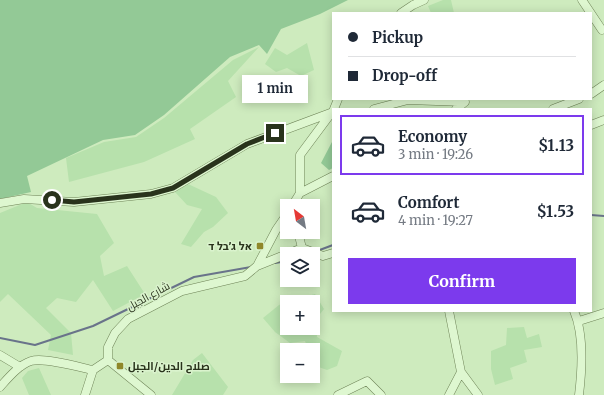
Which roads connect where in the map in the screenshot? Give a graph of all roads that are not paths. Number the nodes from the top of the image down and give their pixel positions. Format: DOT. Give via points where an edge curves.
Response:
graph roads {
  1 [pos="424,0"];
  2 [pos="582,0"];
  3 [pos="402,12"];
  4 [pos="590,12"];
  5 [pos="592,15"];
  6 [pos="602,30"];
  7 [pos="604,85"];
  8 [pos="592,93"];
  9 [pos="408,100"];
  10 [pos="408,100"];
  11 [pos="576,100"];
  12 [pos="378,108"];
  13 [pos="457,108"];
  14 [pos="556,108"];
  15 [pos="332,111"];
  16 [pos="332,112"];
  17 [pos="604,120"];
  18 [pos="592,125"];
  19 [pos="332,177"];
  20 [pos="300,193"];
  21 [pos="297,199"];
  22 [pos="0,204"];
  23 [pos="280,224"];
  24 [pos="332,253"];
  25 [pos="320,255"];
  26 [pos="280,257"];
  27 [pos="257,266"];
  28 [pos="449,312"];
  29 [pos="574,312"];
  30 [pos="604,313"];
  31 [pos="579,321"];
  32 [pos="0,354"];
  33 [pos="108,360"];
  34 [pos="20,367"];
  35 [pos="93,370"];
  36 [pos="461,372"];
  37 [pos="0,387"];
  38 [pos="85,395"];
  39 [pos="151,395"];
  40 [pos="338,395"];
  41 [pos="380,395"];
  42 [pos="449,395"];
  43 [pos="478,395"];
  44 [pos="579,395"];
  1 -- 3 [label="street"];
  2 -- 4 [label="street"];
  5 -- 6 [label="street"];
  7 -- 8 [label="street"];
  9 -- 13 [label="street" via="464,102"];
  10 -- 12 [label="street"];
  11 -- 14 [label="street"];
  15 -- 22 [label="street" via="247,144 173,188 151,194 74,202 24,199"];
  16 -- 20 [label="street" via="300,156"];
  17 -- 18 [label="street"];
  19 -- 20 [label="street"];
  20 -- 21 [label="street"];
  23 -- 27 [label="street, شارع الجبل"];
  24 -- 25 [label="street"];
  26 -- 27 [label="street"];
  27 -- 33 [label="street, شارع الجبل" via="245,276 182,291 128,319 115,333 108,347"];
  28 -- 36 [label="street"];
  29 -- 31 [label="street"];
  30 -- 31 [label="street"];
  31 -- 44 [label="street" via="582,372"];
  32 -- 34 [label="street"];
  33 -- 35 [label="street"];
  33 -- 39 [label="street"];
  34 -- 35 [label="street" via="41,360"];
  34 -- 37 [label="street"];
  35 -- 38 [label="street"];
  36 -- 42 [label="street"];
  36 -- 43 [label="street"];
  40 -- 41 [label="street" via="366,381"];
}
